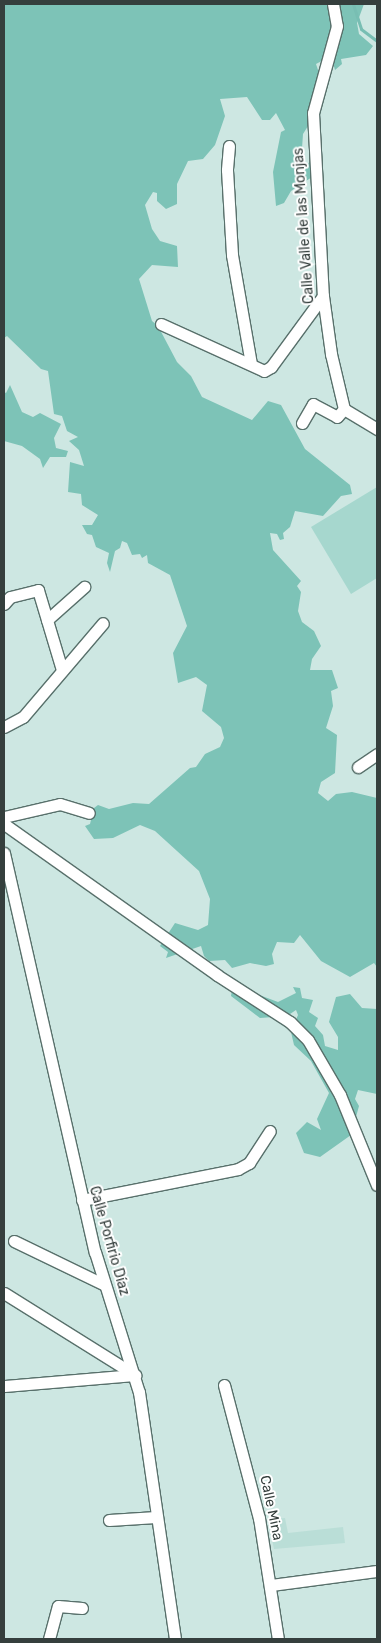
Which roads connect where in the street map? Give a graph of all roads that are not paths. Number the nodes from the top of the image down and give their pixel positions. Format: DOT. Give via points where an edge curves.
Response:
graph roads {
  1 [pos="333,4"];
  2 [pos="229,146"];
  3 [pos="323,296"];
  4 [pos="161,324"];
  5 [pos="251,364"];
  6 [pos="344,409"];
  7 [pos="302,423"];
  8 [pos="377,429"];
  9 [pos="84,587"];
  10 [pos="4,604"];
  11 [pos="47,620"];
  12 [pos="103,623"];
  13 [pos="62,670"];
  14 [pos="4,727"];
  15 [pos="377,754"];
  16 [pos="358,767"];
  17 [pos="89,813"];
  18 [pos="4,817"];
  19 [pos="4,824"];
  20 [pos="4,853"];
  21 [pos="270,1131"];
  22 [pos="377,1185"];
  23 [pos="82,1200"];
  24 [pos="14,1241"];
  25 [pos="103,1284"];
  26 [pos="4,1293"];
  27 [pos="135,1375"];
  28 [pos="224,1385"];
  29 [pos="4,1386"];
  30 [pos="156,1516"];
  31 [pos="109,1520"];
  32 [pos="377,1571"];
  33 [pos="272,1585"];
  34 [pos="82,1608"];
  35 [pos="49,1639"];
  36 [pos="175,1639"];
  37 [pos="278,1639"];
  1 -- 3 [label="street, Calle Valle de las Monjas" via="336,33 313,113"];
  2 -- 5 [label="street" via="230,232"];
  3 -- 5 [label="street" via="271,367 264,371"];
  3 -- 6 [label="street, Calle Valle de las Monjas" via="331,354"];
  4 -- 5 [label="street"];
  6 -- 7 [label="street" via="337,417 313,404"];
  6 -- 8 [label="street"];
  9 -- 11 [label="street"];
  10 -- 11 [label="street" via="10,598 38,590"];
  11 -- 13 [label="street"];
  12 -- 13 [label="street"];
  13 -- 14 [label="street" via="23,717"];
  15 -- 16 [label="street"];
  17 -- 18 [label="street" via="60,804"];
  19 -- 22 [label="street" via="290,1022 326,1065"];
  20 -- 23 [label="street, Calle Porfirio Díaz"];
  21 -- 23 [label="street" via="249,1163 238,1169"];
  23 -- 25 [label="street, Calle Porfirio Díaz"];
  24 -- 25 [label="street"];
  25 -- 27 [label="street, Calle Porfirio Díaz"];
  26 -- 27 [label="street"];
  27 -- 29 [label="street"];
  27 -- 30 [label="street, Calle Porfirio Díaz"];
  28 -- 33 [label="street, Calle Mina" via="259,1518"];
  30 -- 31 [label="street"];
  30 -- 36 [label="street, Calle Porfirio Díaz"];
  32 -- 33 [label="street"];
  33 -- 37 [label="street, Calle Mina"];
  34 -- 35 [label="street" via="58,1606"];
}
